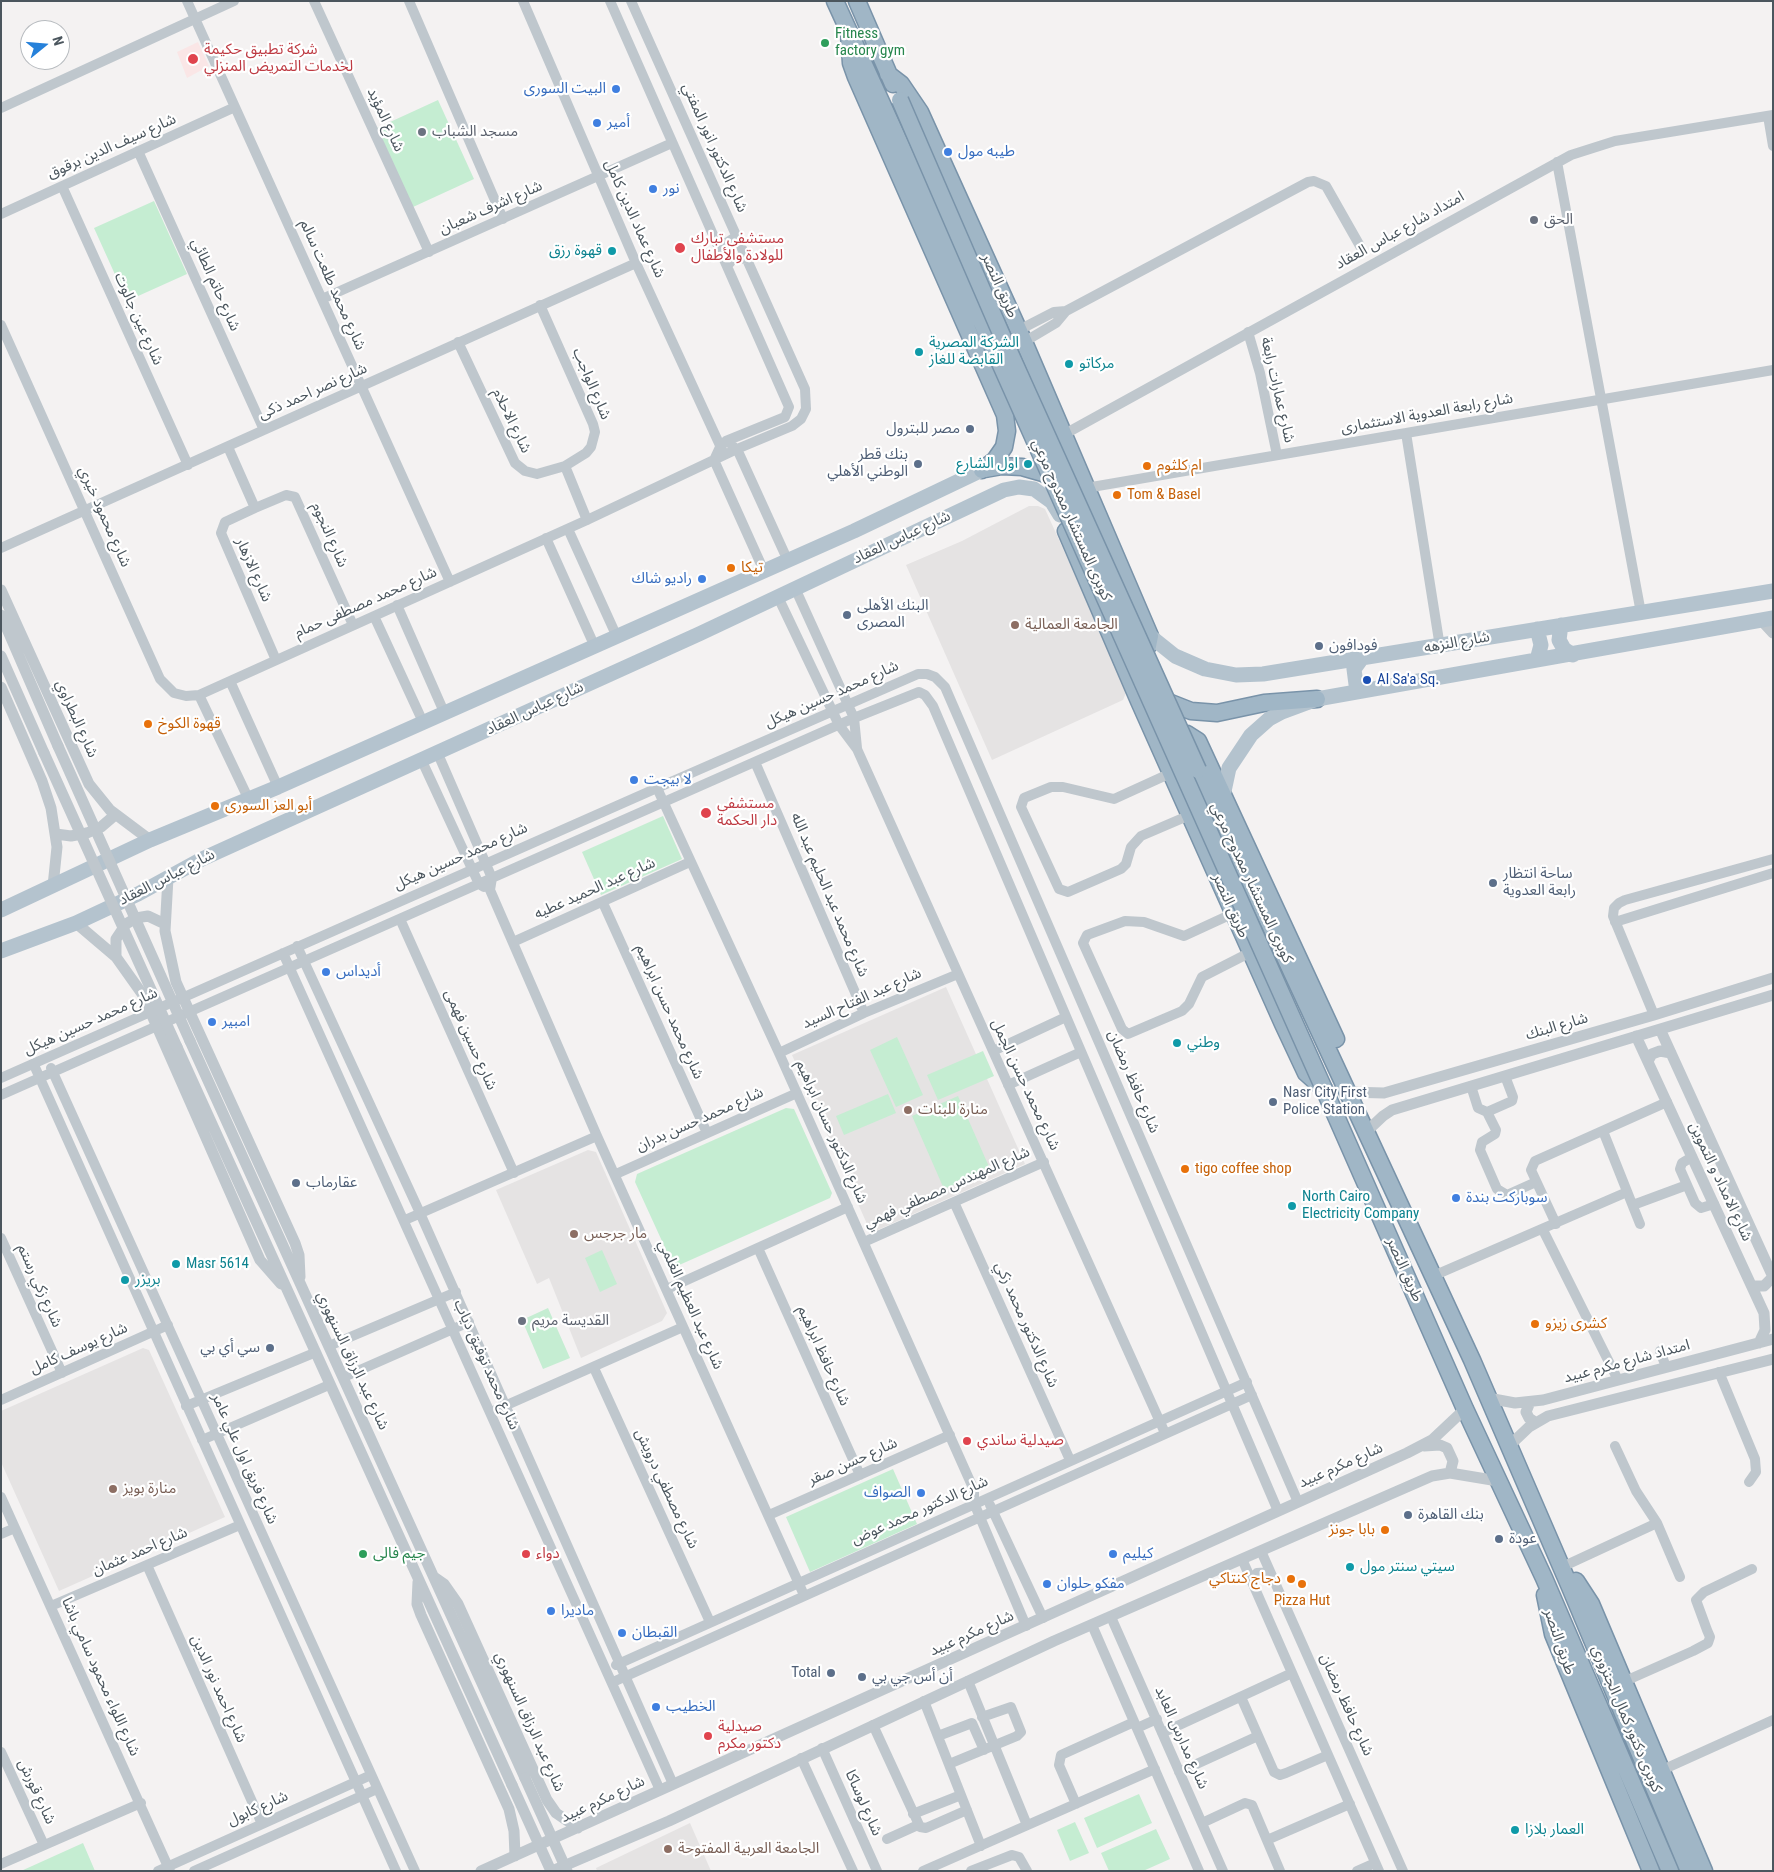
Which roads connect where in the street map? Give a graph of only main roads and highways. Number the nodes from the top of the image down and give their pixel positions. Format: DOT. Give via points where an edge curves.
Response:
graph roads {
  1 [pos="835,1"];
  2 [pos="857,1"];
  3 [pos="849,34"];
  4 [pos="888,74"];
  5 [pos="1043,386"];
  6 [pos="1035,410"];
  7 [pos="1005,415"];
  8 [pos="982,470"];
  9 [pos="1060,515"];
  10 [pos="1104,533"];
  11 [pos="1773,591"];
  12 [pos="1767,619"];
  13 [pos="1562,625"];
  14 [pos="1537,629"];
  15 [pos="1150,636"];
  16 [pos="1117,650"];
  17 [pos="1573,655"];
  18 [pos="1362,658"];
  19 [pos="1537,660"];
  20 [pos="1357,692"];
  21 [pos="1317,699"];
  22 [pos="1162,752"];
  23 [pos="1223,796"];
  24 [pos="1,910"];
  25 [pos="1,951"];
  26 [pos="1324,1089"];
  27 [pos="1348,1091"];
  28 [pos="1562,1567"];
  29 [pos="1544,1578"];
  30 [pos="1651,1871"];
  31 [pos="1670,1871"];
  32 [pos="1689,1871"];
  33 [pos="1704,1871"];
  1 -- 3 [label="highway"];
  2 -- 4 [label="highway, طريق النصر"];
  3 -- 7 [label="highway" via="851,64 856,77"];
  3 -- 26 [label="highway, كوبرى المستشار ممدوح مرعي, bridge" via="1092,567"];
  4 -- 5 [label="highway, طريق النصر" via="907,91 920,112"];
  4 -- 6 [label="highway, كوبرى المستشار ممدوح مرعي, bridge"];
  5 -- 6 [label="highway" via="1042,399"];
  5 -- 10 [label="highway, طريق النصر"];
  6 -- 7 [label="highway" via="1018,418"];
  6 -- 27 [label="highway, كوبرى المستشار ممدوح مرعي, bridge"];
  7 -- 8 [label="highway" via="1004,447"];
  8 -- 10 [label="highway" via="1022,467 1052,477 1062,483"];
  8 -- 24 [label="main road, شارع عباس العقاد" via="788,561 249,800 150,840"];
  9 -- 16 [label="highway, طريق النصر"];
  9 -- 25 [label="main road, شارع عباس العقاد" via="1041,492 1026,487 1011,488 438,754 202,859 76,923"];
  10 -- 15 [label="highway, طريق النصر"];
  11 -- 13 [label="main road, شارع النزهه"];
  12 -- 17 [label="main road, شارع النزهه"];
  13 -- 14 [label="main road, شارع النزهه"];
  13 -- 17 [label="main road" via="1559,640 1564,650"];
  14 -- 18 [label="main road, شارع النزهه"];
  14 -- 19 [label="main road" via="1541,644"];
  15 -- 16 [label="highway" via="1148,646 1141,653 1132,656"];
  15 -- 18 [label="main road, شارع النزهه" via="1175,656 1205,669 1228,674 1264,674"];
  16 -- 21 [label="highway" via="1129,670 1148,690 1191,711 1217,713 1264,703"];
  16 -- 22 [label="highway, طريق النصر"];
  17 -- 19 [label="main road, شارع النزهه"];
  18 -- 20 [label="main road" via="1354,669"];
  19 -- 20 [label="main road, شارع النزهه"];
  20 -- 21 [label="main road, شارع النزهه"];
  21 -- 23 [label="main road, شارع النزهه" via="1282,712 1251,735 1229,768"];
  22 -- 23 [label="highway, طريق النصر" via="1166,741 1175,734 1187,734 1198,741"];
  22 -- 26 [label="highway, طريق النصر" via="1306,1073"];
  23 -- 27 [label="highway, طريق النصر" via="1343,1056"];
  26 -- 29 [label="highway, طريق النصر"];
  27 -- 28 [label="highway, طريق النصر" via="1434,1276"];
  28 -- 32 [label="highway, كوبرى دكتور كمال الجنزوري"];
  28 -- 33 [label="highway, طريق النصر" via="1574,1578 1590,1604"];
  29 -- 30 [label="highway, طريق النصر" via="1553,1634"];
  29 -- 31 [label="highway, كوبرى دكتور كمال الجنزوري"];
}
